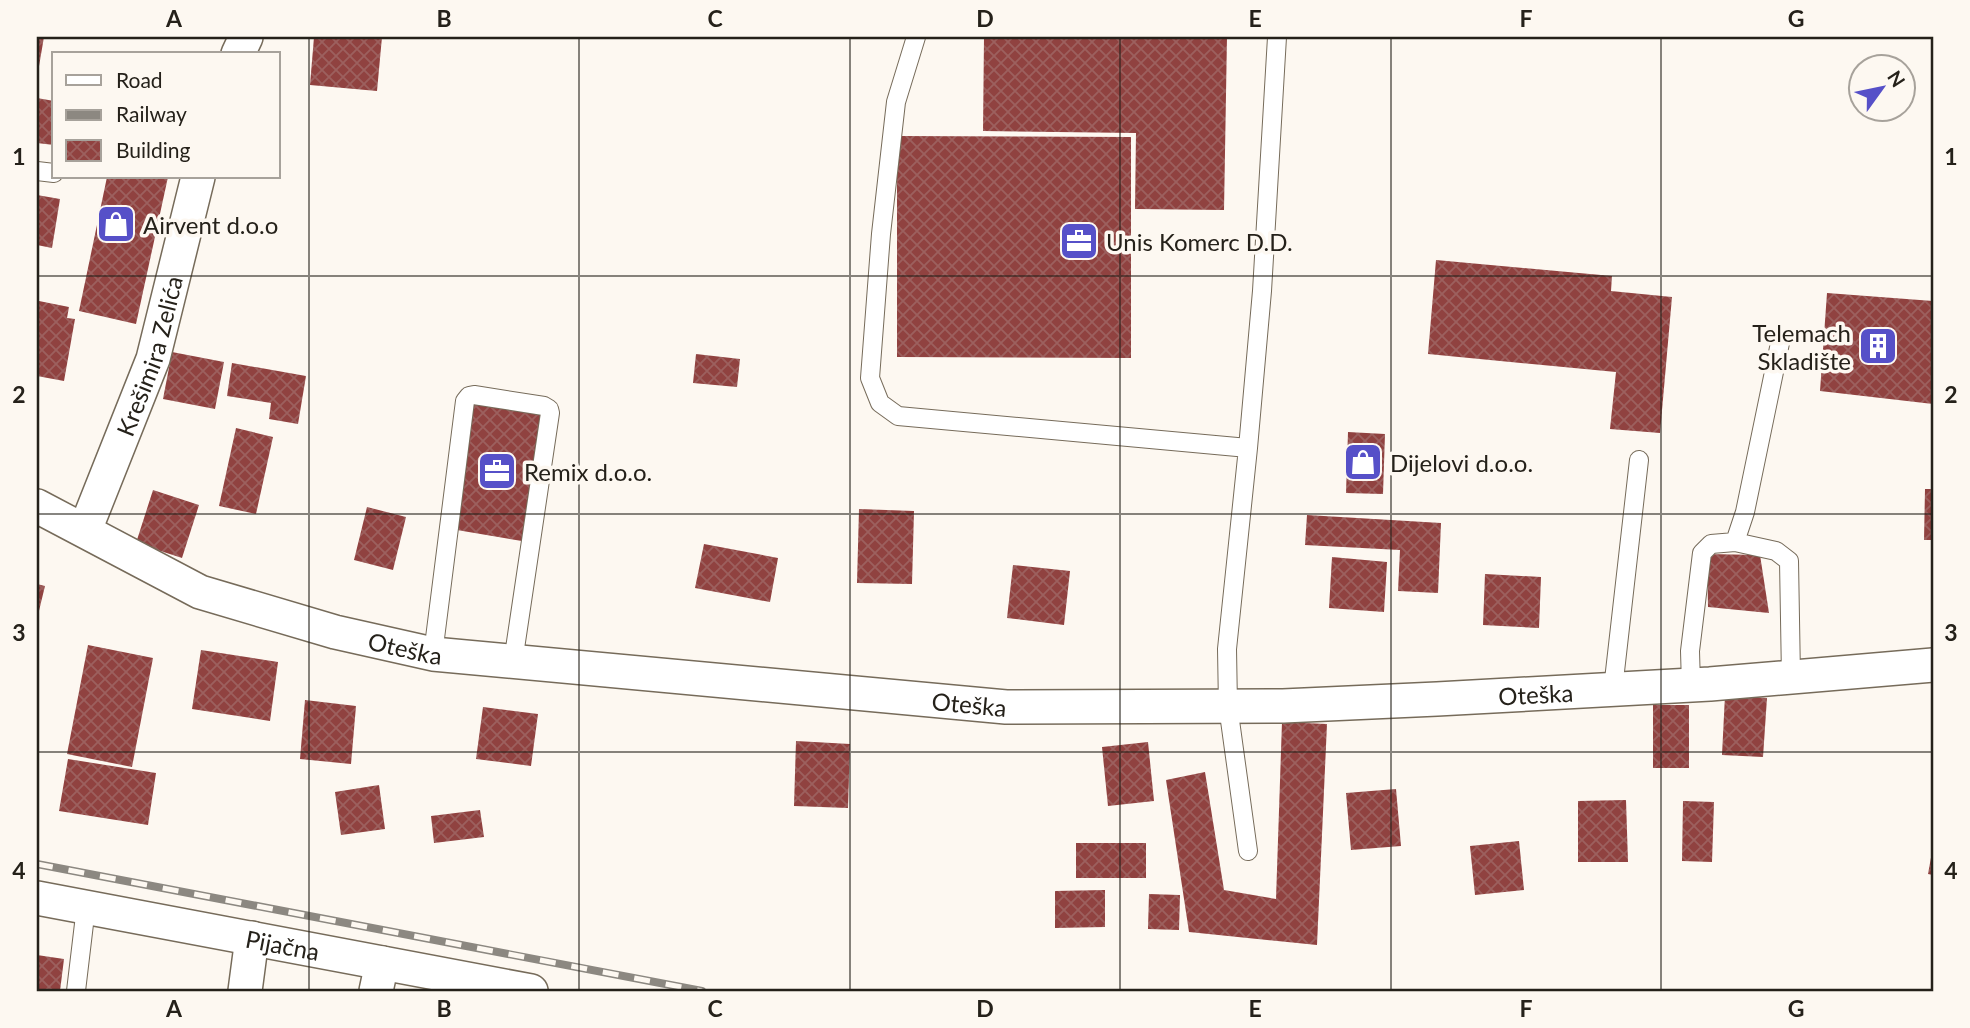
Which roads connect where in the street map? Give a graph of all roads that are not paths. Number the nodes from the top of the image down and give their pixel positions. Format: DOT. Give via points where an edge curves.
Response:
graph roads {
  1 [pos="916,37"];
  2 [pos="1277,37"];
  3 [pos="198,178"];
  4 [pos="1780,343"];
  5 [pos="1248,448"];
  6 [pos="1639,460"];
  7 [pos="37,506"];
  8 [pos="85,530"];
  9 [pos="1735,542"];
  10 [pos="433,654"];
  11 [pos="513,662"];
  12 [pos="1933,665"];
  13 [pos="1791,677"];
  14 [pos="1691,685"];
  15 [pos="1613,690"];
  16 [pos="1228,706"];
  17 [pos="1248,851"];
  18 [pos="37,898"];
  19 [pos="86,907"];
  20 [pos="252,938"];
  21 [pos="379,977"];
  22 [pos="76,991"];
  23 [pos="246,991"];
  24 [pos="531,991"];
  1 -- 5 [label="lane" via="897,103 881,234 870,378 880,403 898,416"];
  2 -- 5 [label="lane"];
  3 -- 8 [label="street, Krešimira Zelića" via="153,359"];
  4 -- 9 [label="lane"];
  5 -- 16 [label="lane" via="1227,649"];
  6 -- 15 [label="lane"];
  7 -- 8 [label="street, Oteška"];
  8 -- 10 [label="street, Oteška" via="200,592 335,632"];
  9 -- 13 [label="lane" via="1776,551 1789,561"];
  9 -- 14 [label="lane" via="1711,544 1702,553 1690,651"];
  10 -- 11 [label="street, Oteška"];
  10 -- 11 [label="lane" via="465,401 474,395 544,406 551,413"];
  11 -- 16 [label="street, Oteška" via="1006,707"];
  12 -- 13 [label="street, Oteška"];
  13 -- 14 [label="street, Oteška"];
  14 -- 15 [label="street, Oteška"];
  15 -- 16 [label="street, Oteška"];
  16 -- 17 [label="lane"];
  18 -- 19 [label="street, Pijačna"];
  19 -- 20 [label="street, Pijačna"];
  19 -- 22 [label="lane"];
  20 -- 21 [label="street, Pijačna"];
  20 -- 23 [label="street"];
  21 -- 24 [label="street, Pijačna"];
}
